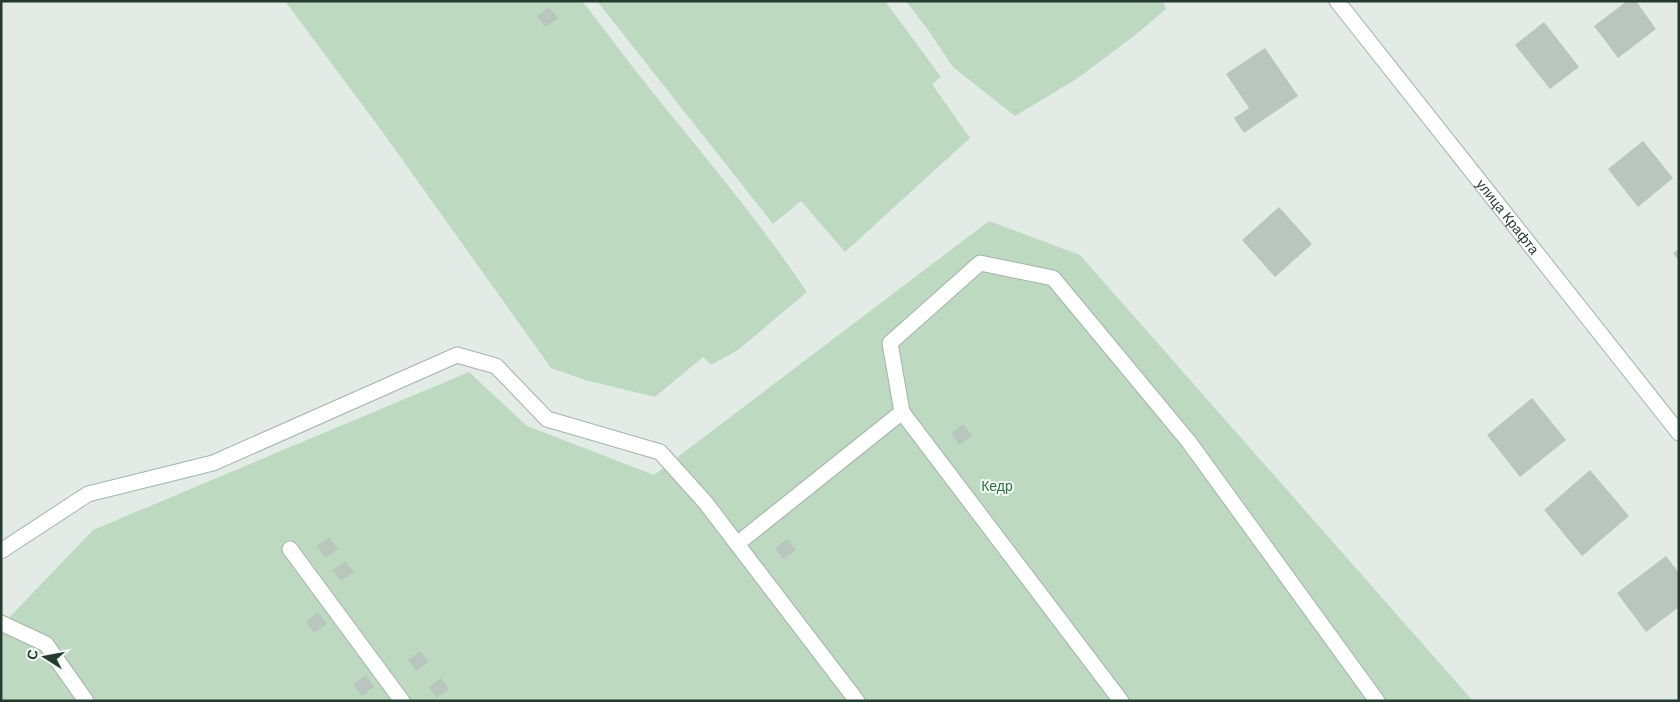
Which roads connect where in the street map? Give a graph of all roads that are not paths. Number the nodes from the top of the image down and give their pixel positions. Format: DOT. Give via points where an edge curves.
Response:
graph roads {
  1 [pos="1337,1"];
  2 [pos="902,412"];
  3 [pos="1677,427"];
  4 [pos="737,544"];
  5 [pos="290,548"];
  6 [pos="1,551"];
  7 [pos="1,623"];
  8 [pos="86,701"];
  9 [pos="402,701"];
  10 [pos="857,701"];
  11 [pos="1121,701"];
  12 [pos="1377,701"];
  1 -- 3 [label="street, улица Крафта"];
  2 -- 4 [label="street"];
  2 -- 11 [label="street"];
  2 -- 12 [label="street" via="890,343 980,263 1053,278 1189,442"];
  4 -- 6 [label="street" via="660,452 547,420 496,366 458,355 213,464 88,494"];
  4 -- 10 [label="street"];
  5 -- 9 [label="street"];
  7 -- 8 [label="street" via="46,644"];
}
